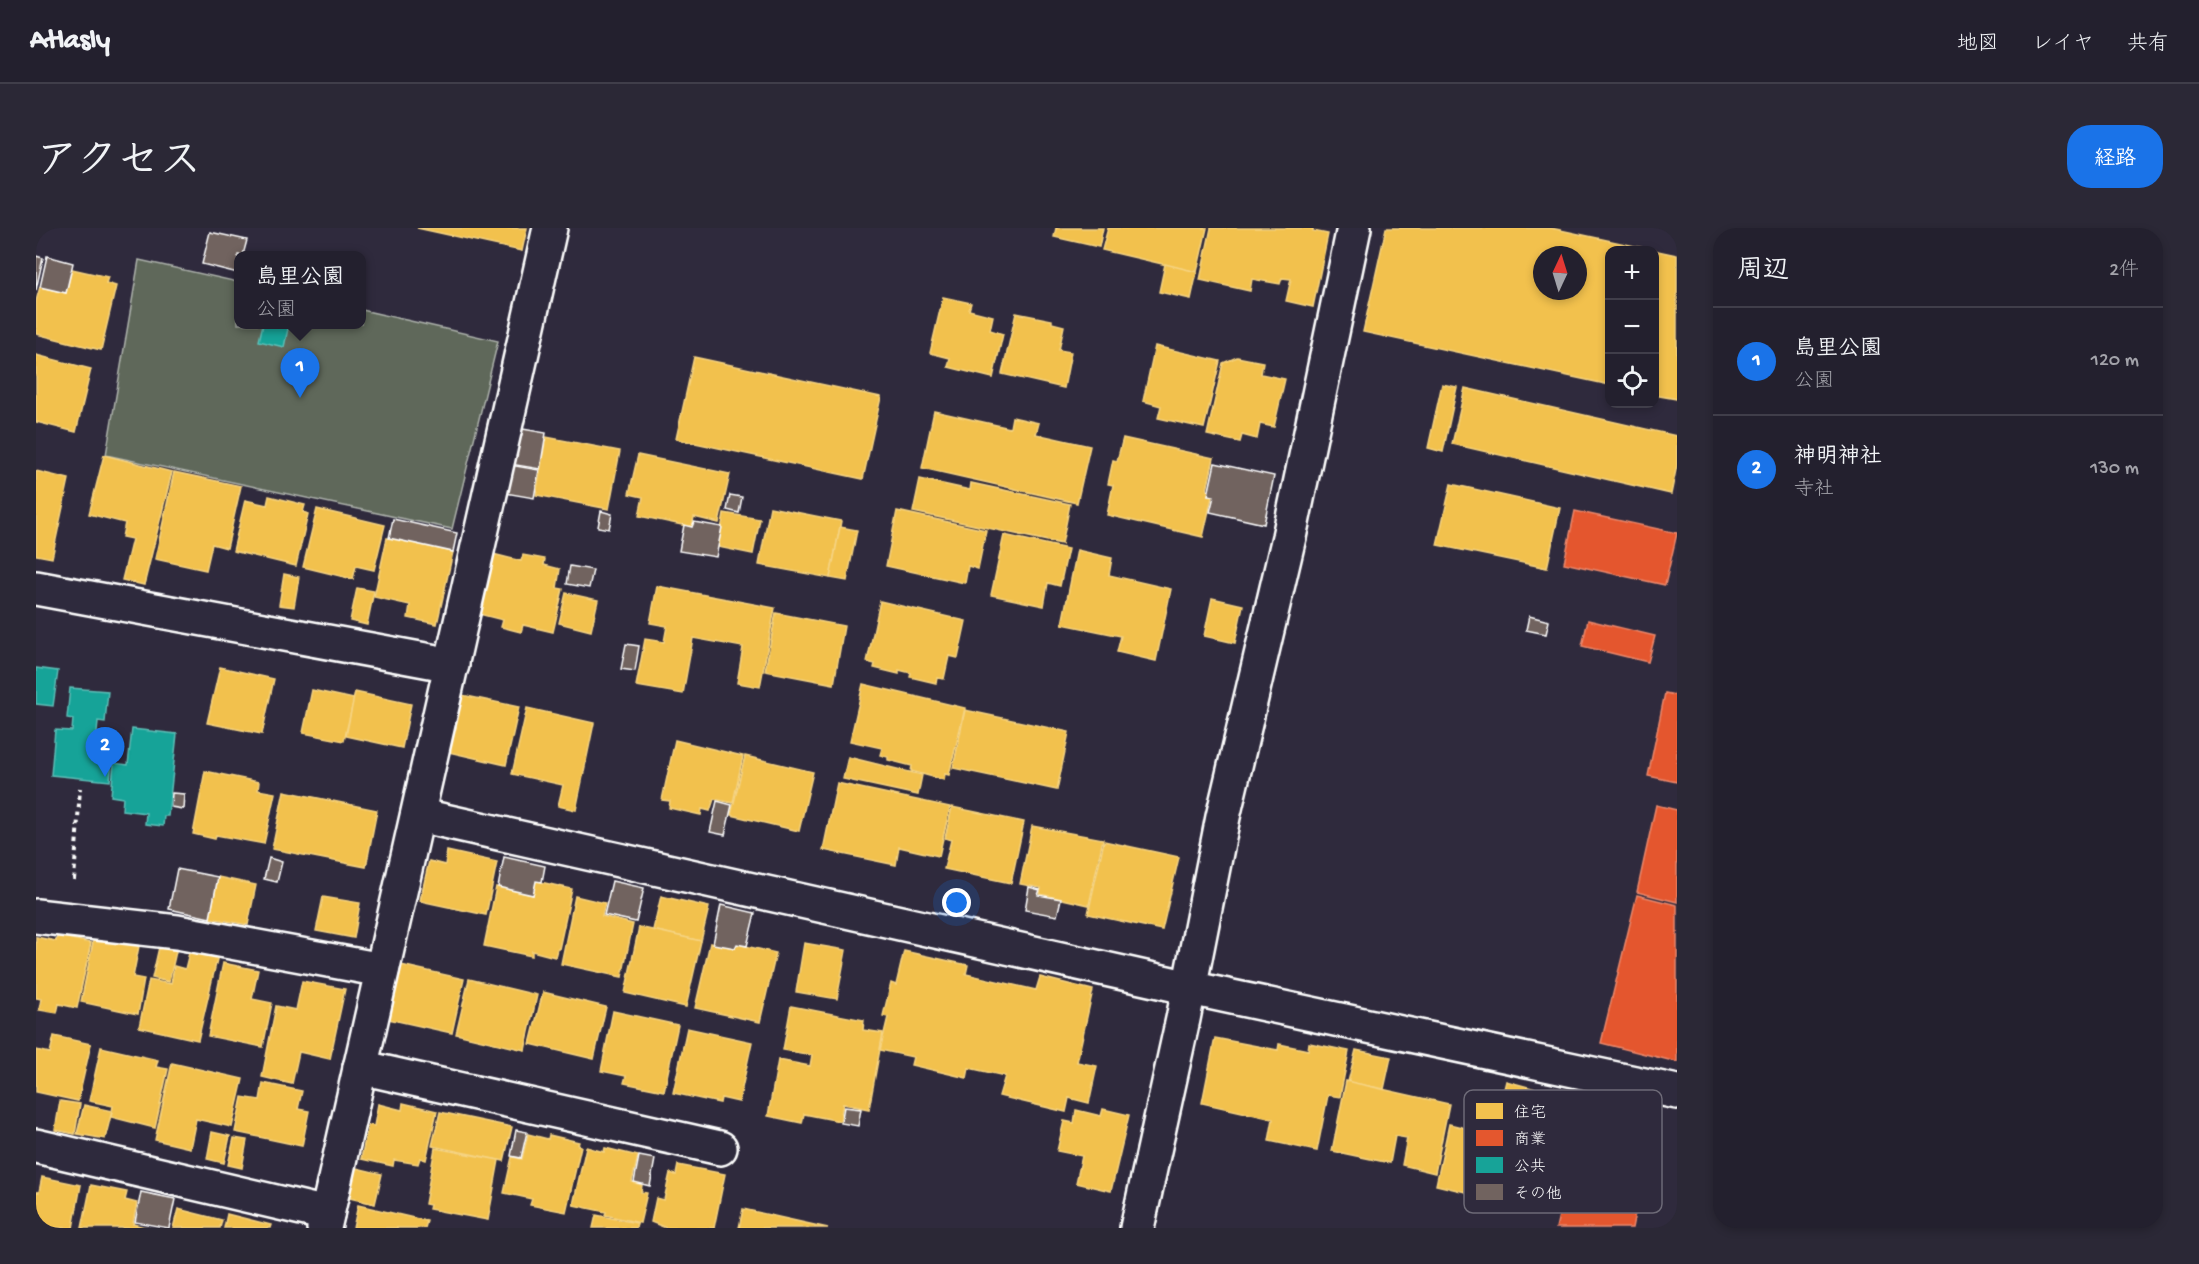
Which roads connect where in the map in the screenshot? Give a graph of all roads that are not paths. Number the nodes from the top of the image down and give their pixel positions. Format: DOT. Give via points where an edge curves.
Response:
graph roads {
  1 [pos="550,228"];
  2 [pos="1354,228"];
  3 [pos="36,588"];
  4 [pos="452,664"];
  5 [pos="418,815"];
  6 [pos="36,916"];
  7 [pos="382,970"];
  8 [pos="1190,988"];
  9 [pos="360,1067"];
  10 [pos="1677,1092"];
  11 [pos="36,1146"];
  12 [pos="720,1149"];
  13 [pos="325,1221"];
  14 [pos="1137,1228"];
  1 -- 4 [label="street"];
  2 -- 8 [label="street" via="1289,537 1223,817"];
  3 -- 4 [label="street"];
  4 -- 5 [label="street"];
  5 -- 7 [label="street"];
  5 -- 8 [label="street"];
  6 -- 7 [label="street" via="177,932"];
  7 -- 9 [label="street"];
  8 -- 10 [label="street"];
  8 -- 14 [label="street"];
  9 -- 12 [label="street"];
  9 -- 13 [label="street"];
  11 -- 13 [label="street"];
}
